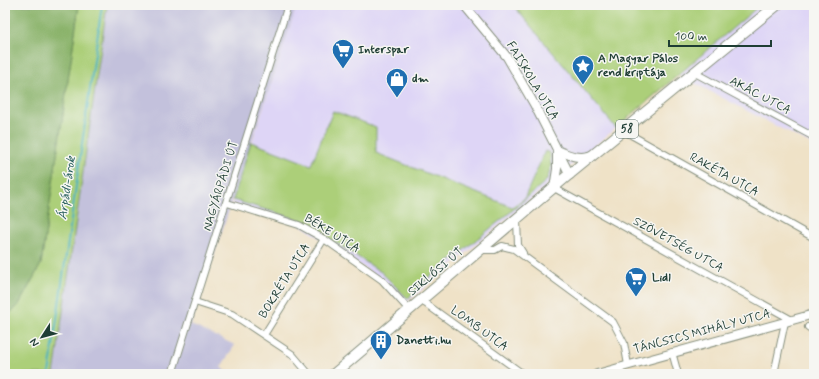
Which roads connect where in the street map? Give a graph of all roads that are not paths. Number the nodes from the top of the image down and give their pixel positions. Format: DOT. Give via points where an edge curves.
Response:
graph roads {
  1 [pos="288,5"];
  2 [pos="464,5"];
  3 [pos="777,5"];
  4 [pos="695,73"];
  5 [pos="624,131"];
  6 [pos="814,137"];
  7 [pos="557,150"];
  8 [pos="596,154"];
  9 [pos="570,175"];
  10 [pos="554,188"];
  11 [pos="227,203"];
  12 [pos="517,220"];
  13 [pos="814,238"];
  14 [pos="324,240"];
  15 [pos="482,250"];
  16 [pos="534,264"];
  17 [pos="422,301"];
  18 [pos="195,302"];
  19 [pos="410,311"];
  20 [pos="814,314"];
  21 [pos="788,321"];
  22 [pos="808,327"];
  23 [pos="814,330"];
  24 [pos="264,335"];
  25 [pos="672,352"];
  26 [pos="628,365"];
  27 [pos="172,374"];
  28 [pos="309,374"];
  29 [pos="334,374"];
  30 [pos="523,374"];
  31 [pos="597,374"];
  32 [pos="678,374"];
  33 [pos="774,374"];
  1 -- 11 [label="street, NAGYÁRPÁDI ÚT"];
  2 -- 7 [label="street, FAISKOLA UTCA" via="507,57"];
  3 -- 4 [label="main road, 58"];
  4 -- 5 [label="main road, 58"];
  4 -- 6 [label="street, AKÁC UTCA"];
  5 -- 8 [label="main road, 58"];
  5 -- 13 [label="street, RAKÉTA UTCA"];
  7 -- 8 [label="street" via="584,158"];
  7 -- 9 [label="street, FAISKOLA UTCA"];
  7 -- 10 [label="street"];
  8 -- 9 [label="main road, 58"];
  9 -- 10 [label="main road, 58"];
  10 -- 12 [label="main road, SIKLÓSI ÚT / 58"];
  10 -- 21 [label="street, SZÖVETSÉG UTCA"];
  11 -- 14 [label="street, BÉKE UTCA" via="299,225"];
  11 -- 18 [label="street, NAGYÁRPÁDI ÚT"];
  12 -- 15 [label="main road, SIKLÓSI ÚT / 58"];
  12 -- 16 [label="street" via="518,245"];
  14 -- 19 [label="street, BÉKE UTCA" via="382,280"];
  14 -- 24 [label="street, BOKRÉTA UTCA"];
  15 -- 16 [label="street" via="508,246"];
  15 -- 17 [label="main road, SIKLÓSI ÚT / 58"];
  16 -- 26 [label="street" via="613,322 624,343"];
  17 -- 19 [label="main road, SIKLÓSI ÚT / 58"];
  17 -- 30 [label="street, LOMB UTCA"];
  18 -- 24 [label="street" via="232,314"];
  18 -- 27 [label="street, NAGYÁRPÁDI ÚT"];
  19 -- 29 [label="main road, SIKLÓSI ÚT / 58"];
  20 -- 21 [label="street, TÁNCSICS MIHÁLY UTCA"];
  21 -- 25 [label="street, TÁNCSICS MIHÁLY UTCA"];
  21 -- 33 [label="street"];
  22 -- 23 [label="street"];
  24 -- 28 [label="street" via="292,354"];
  25 -- 26 [label="street, TÁNCSICS MIHÁLY UTCA"];
  25 -- 32 [label="street"];
  26 -- 31 [label="street, TÁNCSICS MIHÁLY UTCA"];
}
